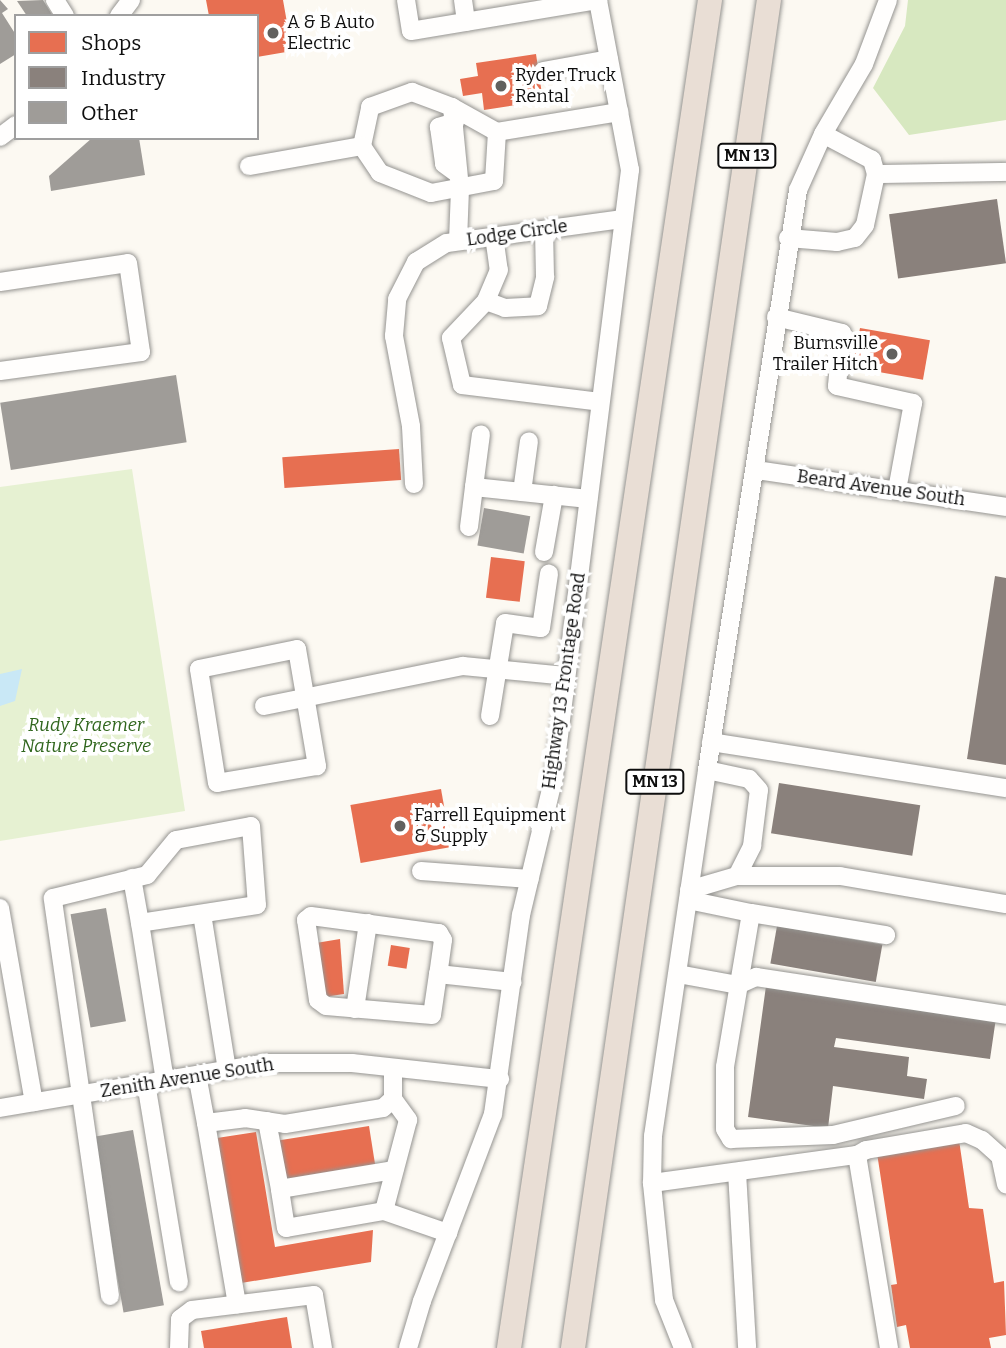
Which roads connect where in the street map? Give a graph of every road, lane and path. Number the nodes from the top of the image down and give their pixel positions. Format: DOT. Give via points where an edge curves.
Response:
graph roads {
  1 [pos="406,0"];
  2 [pos="463,0"];
  3 [pos="598,0"];
  4 [pos="710,0"];
  5 [pos="769,0"];
  6 [pos="888,0"];
  7 [pos="466,22"];
  8 [pos="609,59"];
  9 [pos="543,71"];
  10 [pos="619,112"];
  11 [pos="454,115"];
  12 [pos="497,132"];
  13 [pos="822,134"];
  14 [pos="362,146"];
  15 [pos="249,166"];
  16 [pos="1006,172"];
  17 [pos="876,174"];
  18 [pos="459,182"];
  19 [pos="623,219"];
  20 [pos="544,230"];
  21 [pos="494,236"];
  22 [pos="788,239"];
  23 [pos="458,241"];
  24 [pos="0,282"];
  25 [pos="486,301"];
  26 [pos="776,317"];
  27 [pos="0,371"];
  28 [pos="600,402"];
  29 [pos="481,434"];
  30 [pos="528,441"];
  31 [pos="756,470"];
  32 [pos="414,484"];
  33 [pos="474,487"];
  34 [pos="897,491"];
  35 [pos="522,492"];
  36 [pos="554,495"];
  37 [pos="588,499"];
  38 [pos="1006,507"];
  39 [pos="469,527"];
  40 [pos="544,552"];
  41 [pos="549,574"];
  42 [pos="498,668"];
  43 [pos="566,676"];
  44 [pos="305,698"];
  45 [pos="264,706"];
  46 [pos="490,716"];
  47 [pos="711,742"];
  48 [pos="707,770"];
  49 [pos="1006,788"];
  50 [pos="421,871"];
  51 [pos="737,876"];
  52 [pos="132,878"];
  53 [pos="530,879"];
  54 [pos="689,895"];
  55 [pos="1006,904"];
  56 [pos="0,908"];
  57 [pos="751,913"];
  58 [pos="202,914"];
  59 [pos="140,923"];
  60 [pos="368,923"];
  61 [pos="886,935"];
  62 [pos="438,974"];
  63 [pos="678,974"];
  64 [pos="513,982"];
  65 [pos="738,985"];
  66 [pos="355,1009"];
  67 [pos="1006,1015"];
  68 [pos="393,1068"];
  69 [pos="227,1070"];
  70 [pos="197,1075"];
  71 [pos="500,1079"];
  72 [pos="165,1080"];
  73 [pos="146,1083"];
  74 [pos="81,1094"];
  75 [pos="393,1099"];
  76 [pos="34,1102"];
  77 [pos="956,1106"];
  78 [pos="0,1108"];
  79 [pos="267,1121"];
  80 [pos="206,1123"];
  81 [pos="857,1155"];
  82 [pos="394,1170"];
  83 [pos="737,1171"];
  84 [pos="652,1183"];
  85 [pos="1006,1184"];
  86 [pos="280,1189"];
  87 [pos="384,1211"];
  88 [pos="448,1233"];
  89 [pos="179,1282"];
  90 [pos="110,1296"];
  91 [pos="237,1304"];
  92 [pos="179,1348"];
  93 [pos="323,1348"];
  94 [pos="408,1348"];
  95 [pos="509,1348"];
  96 [pos="573,1348"];
  97 [pos="683,1348"];
  98 [pos="747,1348"];
  99 [pos="889,1348"];
  1 -- 7 [label="street" via="411,31"];
  2 -- 7 [label="street"];
  3 -- 7 [label="street"];
  3 -- 8 [label="street, Highway 13 Frontage Road"];
  4 -- 95 [label="highway"];
  5 -- 96 [label="highway, MN 13"];
  6 -- 13 [label="street" via="864,64"];
  8 -- 9 [label="street"];
  8 -- 10 [label="street, Highway 13 Frontage Road"];
  10 -- 12 [label="street"];
  10 -- 19 [label="street, Highway 13 Frontage Road" via="630,170"];
  11 -- 12 [label="street"];
  11 -- 14 [label="street" via="412,92 370,107"];
  11 -- 18 [label="street"];
  12 -- 18 [label="street" via="494,181"];
  13 -- 17 [label="street" via="873,160"];
  13 -- 22 [label="street" via="799,190"];
  14 -- 15 [label="street"];
  14 -- 18 [label="street" via="380,173 431,193"];
  16 -- 17 [label="street"];
  17 -- 22 [label="street" via="864,225 855,238 837,242"];
  18 -- 23 [label="street"];
  19 -- 20 [label="street, Lodge Circle"];
  19 -- 28 [label="street, Highway 13 Frontage Road"];
  20 -- 21 [label="street, Lodge Circle"];
  20 -- 25 [label="street" via="545,277 538,306 505,308"];
  21 -- 23 [label="street, Lodge Circle"];
  21 -- 25 [label="street" via="499,270"];
  22 -- 26 [label="street"];
  23 -- 32 [label="street, Lodge Circle" via="416,262 397,299 394,336 411,426"];
  24 -- 27 [label="street" via="128,262 141,352"];
  25 -- 28 [label="street" via="451,338 462,385"];
  26 -- 31 [label="street"];
  26 -- 34 [label="street" via="842,333 837,386 913,403"];
  28 -- 37 [label="street, Highway 13 Frontage Road"];
  29 -- 33 [label="street"];
  30 -- 35 [label="street"];
  31 -- 34 [label="street, Beard Avenue South"];
  31 -- 47 [label="street"];
  33 -- 35 [label="street"];
  33 -- 39 [label="street"];
  34 -- 38 [label="street, Beard Avenue South"];
  35 -- 36 [label="street"];
  36 -- 37 [label="street"];
  36 -- 40 [label="street"];
  37 -- 43 [label="street, Highway 13 Frontage Road"];
  41 -- 42 [label="street" via="541,628 505,623"];
  42 -- 43 [label="street"];
  42 -- 44 [label="street" via="463,666"];
  42 -- 46 [label="street"];
  43 -- 53 [label="street, Highway 13 Frontage Road" via="554,776"];
  44 -- 44 [label="street" via="297,649 199,669 217,783 317,766"];
  44 -- 45 [label="street"];
  47 -- 48 [label="street"];
  47 -- 49 [label="street"];
  48 -- 51 [label="street" via="749,779 759,790 752,846"];
  48 -- 54 [label="street"];
  50 -- 53 [label="street"];
  51 -- 54 [label="street"];
  51 -- 55 [label="street" via="840,876"];
  52 -- 58 [label="street" via="147,875 176,839 251,826 257,905"];
  52 -- 59 [label="street"];
  52 -- 74 [label="street" via="54,898"];
  53 -- 64 [label="street, Highway 13 Frontage Road"];
  54 -- 57 [label="street"];
  54 -- 63 [label="street"];
  56 -- 76 [label="street"];
  57 -- 61 [label="street"];
  57 -- 65 [label="street"];
  58 -- 59 [label="street"];
  58 -- 69 [label="street"];
  59 -- 72 [label="street"];
  60 -- 62 [label="street" via="439,933 443,940"];
  60 -- 66 [label="street"];
  60 -- 66 [label="street" via="311,916 306,920 318,1000 326,1006"];
  62 -- 64 [label="street"];
  62 -- 66 [label="street" via="432,1015"];
  63 -- 65 [label="street"];
  63 -- 84 [label="street" via="653,1136"];
  64 -- 71 [label="street, Highway 13 Frontage Road"];
  65 -- 67 [label="street" via="756,977"];
  65 -- 77 [label="street" via="725,1068 725,1129 731,1139 833,1135"];
  68 -- 69 [label="street, Zenith Avenue South" via="267,1063"];
  68 -- 71 [label="street, Zenith Avenue South"];
  68 -- 75 [label="street"];
  69 -- 70 [label="street, Zenith Avenue South"];
  70 -- 72 [label="street, Zenith Avenue South"];
  70 -- 80 [label="street"];
  71 -- 88 [label="street, Highway 13 Frontage Road" via="483,1144"];
  72 -- 73 [label="street, Zenith Avenue South"];
  73 -- 74 [label="street, Zenith Avenue South"];
  73 -- 89 [label="street"];
  74 -- 76 [label="street, Zenith Avenue South"];
  74 -- 90 [label="street"];
  75 -- 79 [label="street" via="383,1108 285,1124"];
  75 -- 82 [label="street" via="408,1120"];
  76 -- 78 [label="street, Zenith Avenue South"];
  79 -- 80 [label="street"];
  79 -- 86 [label="street"];
  80 -- 91 [label="street"];
  81 -- 83 [label="street"];
  81 -- 85 [label="street" via="966,1133 1000,1156"];
  81 -- 99 [label="street"];
  82 -- 86 [label="street"];
  82 -- 87 [label="street"];
  83 -- 84 [label="street"];
  83 -- 98 [label="street"];
  84 -- 97 [label="street" via="664,1300"];
  86 -- 87 [label="street" via="286,1228"];
  87 -- 88 [label="street"];
  88 -- 94 [label="street, Highway 13 Frontage Road"];
  91 -- 92 [label="street" via="186,1314 180,1319"];
  91 -- 93 [label="street" via="314,1295"];
}
